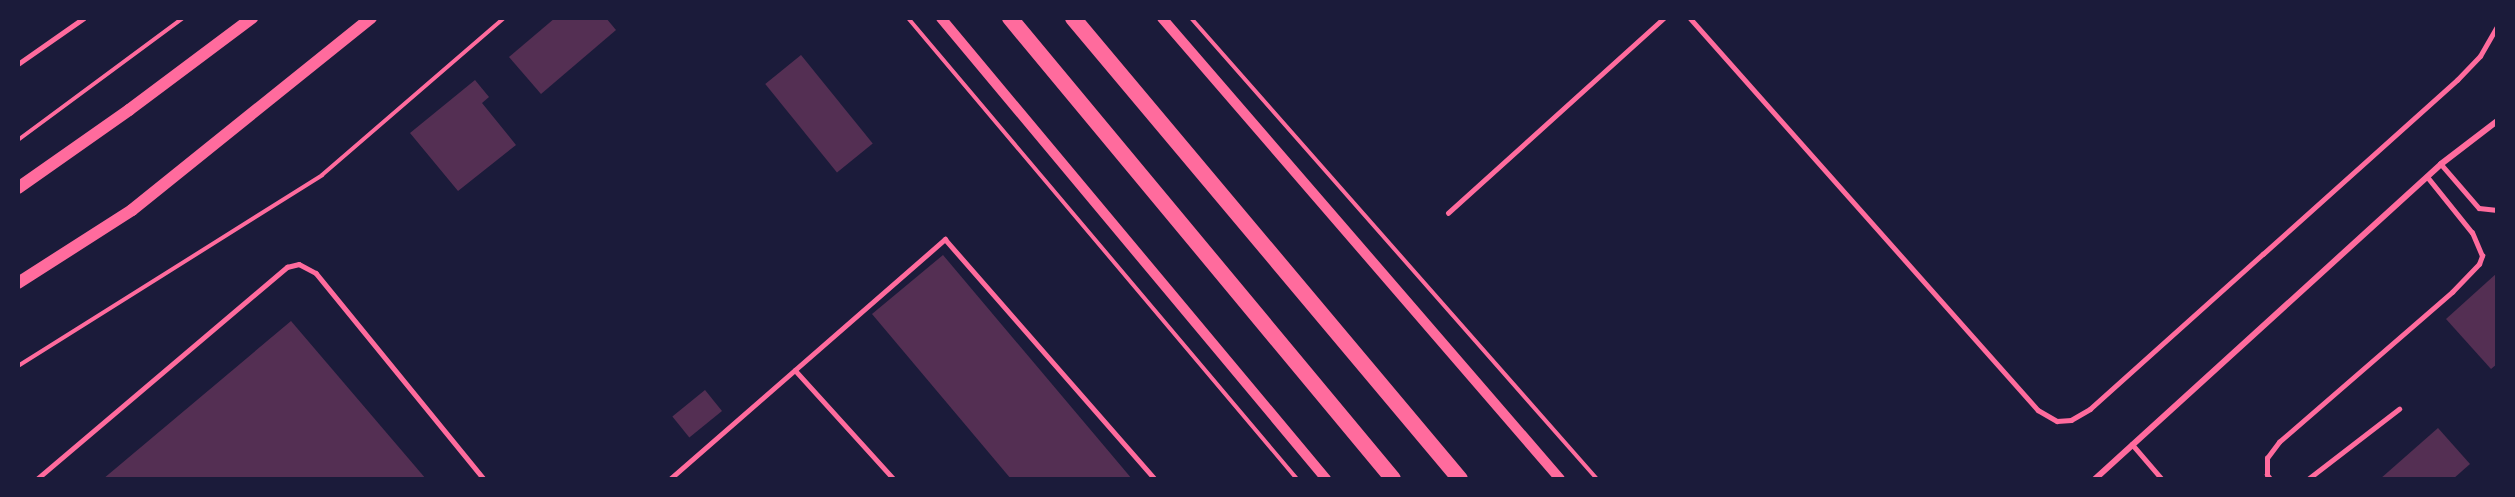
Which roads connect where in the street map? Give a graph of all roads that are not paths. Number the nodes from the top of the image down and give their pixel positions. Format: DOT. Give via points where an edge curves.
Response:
graph roads {
  1 [pos="84,18"];
  2 [pos="252,18"];
  3 [pos="371,18"];
  4 [pos="941,18"];
  5 [pos="1010,18"];
  6 [pos="1073,18"];
  7 [pos="1162,18"];
  8 [pos="1664,18"];
  9 [pos="1690,18"];
  10 [pos="2497,26"];
  11 [pos="18,64"];
  12 [pos="2497,121"];
  13 [pos="2441,164"];
  14 [pos="2427,177"];
  15 [pos="18,188"];
  16 [pos="2497,210"];
  17 [pos="1448,213"];
  18 [pos="18,283"];
  19 [pos="795,370"];
  20 [pos="2399,409"];
  21 [pos="2132,444"];
  22 [pos="37,479"];
  23 [pos="484,479"];
  24 [pos="670,479"];
  25 [pos="894,479"];
  26 [pos="1155,479"];
  27 [pos="1326,479"];
  28 [pos="1393,479"];
  29 [pos="1460,479"];
  30 [pos="1560,479"];
  31 [pos="2095,479"];
  32 [pos="2162,479"];
  33 [pos="2270,479"];
  34 [pos="2308,479"];
  1 -- 11 [label="lane"];
  2 -- 15 [label="main road"];
  3 -- 18 [label="main road" via="132,210"];
  4 -- 27 [label="street"];
  5 -- 28 [label="highway"];
  6 -- 29 [label="highway"];
  7 -- 30 [label="street"];
  8 -- 17 [label="lane"];
  9 -- 10 [label="lane" via="2038,410 2057,421 2071,420 2090,409 2457,80 2480,56"];
  12 -- 13 [label="street"];
  13 -- 14 [label="street"];
  13 -- 16 [label="lane" via="2479,208"];
  14 -- 21 [label="street"];
  14 -- 33 [label="lane" via="2472,233 2482,256 2479,264 2279,442 2267,458"];
  19 -- 24 [label="lane"];
  19 -- 25 [label="lane"];
  19 -- 26 [label="lane" via="945,239"];
  20 -- 34 [label="lane"];
  21 -- 31 [label="street"];
  21 -- 32 [label="lane"];
  22 -- 23 [label="lane" via="287,267 299,264 316,273"];
}
